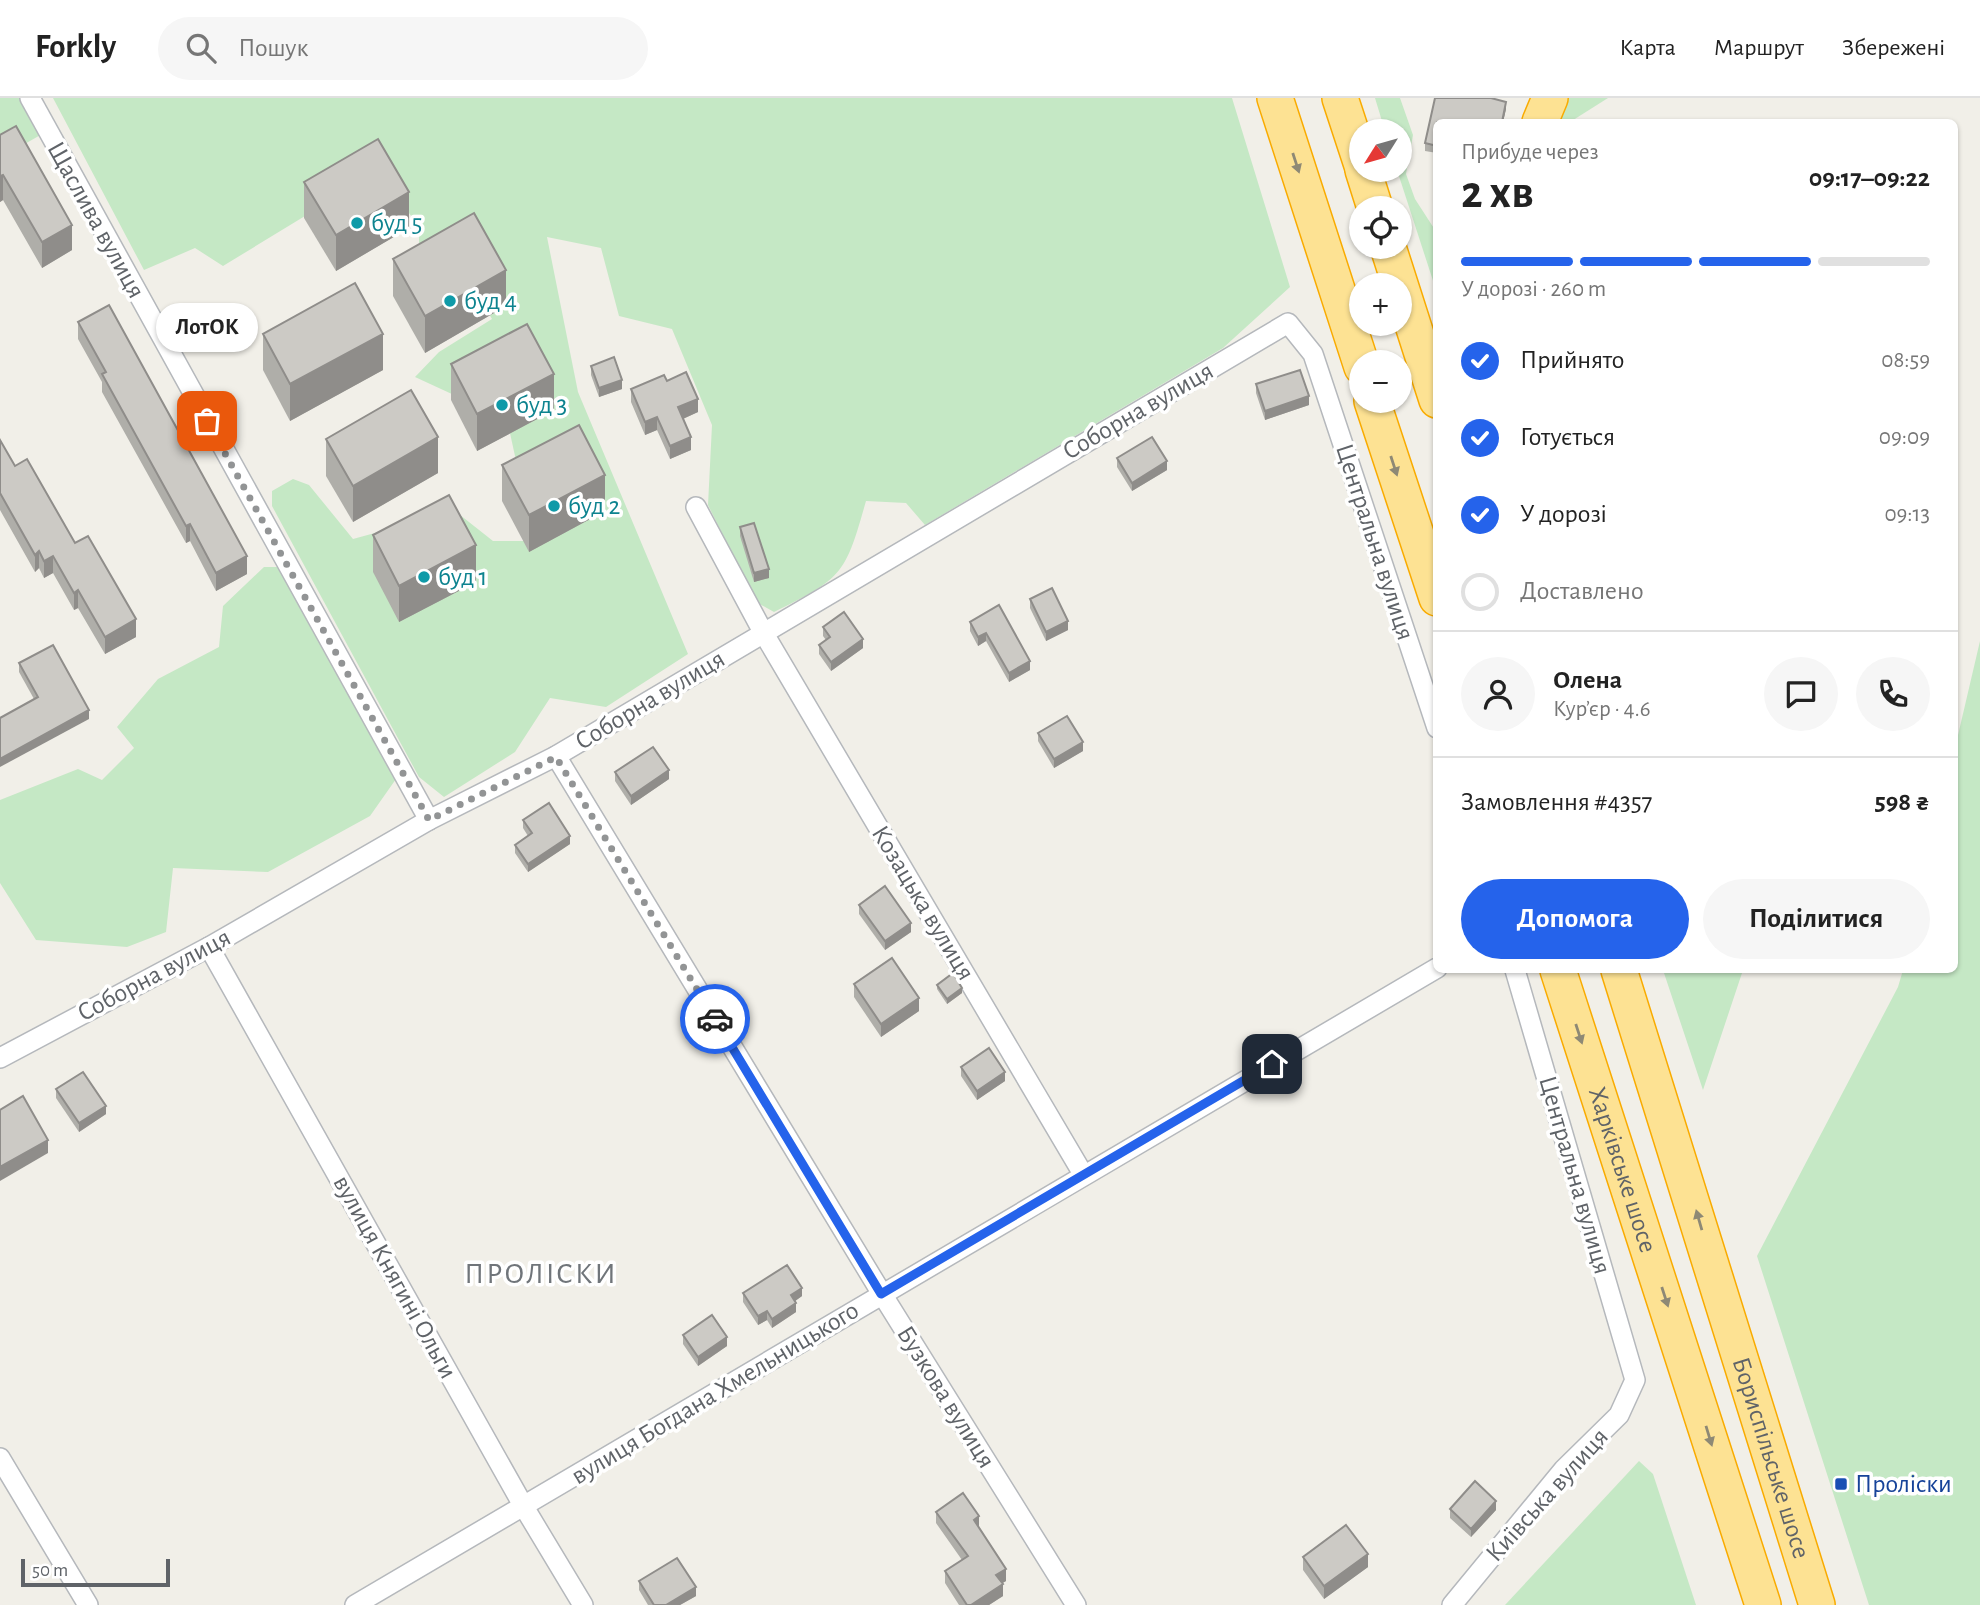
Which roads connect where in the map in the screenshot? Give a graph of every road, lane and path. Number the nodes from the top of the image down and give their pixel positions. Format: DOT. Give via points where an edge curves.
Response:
graph roads {
  1 [pos="30,98"];
  2 [pos="1275,98"];
  3 [pos="1340,98"];
  4 [pos="1550,98"];
  5 [pos="1541,119"];
  6 [pos="1349,125"];
  7 [pos="1392,259"];
  8 [pos="1288,323"];
  9 [pos="1357,350"];
  10 [pos="1433,388"];
  11 [pos="1377,413"];
  12 [pos="696,507"];
  13 [pos="1433,586"];
  14 [pos="763,632"];
  15 [pos="1433,716"];
  16 [pos="556,757"];
  17 [pos="429,820"];
  18 [pos="209,947"];
  19 [pos="1433,970"];
  20 [pos="1516,973"];
  21 [pos="1559,973"];
  22 [pos="1620,973"];
  23 [pos="0,1058"];
  24 [pos="1083,1174"];
  25 [pos="881,1294"];
  26 [pos="1689,1371"];
  27 [pos="1635,1380"];
  28 [pos="0,1458"];
  29 [pos="524,1507"];
  30 [pos="88,1605"];
  31 [pos="355,1605"];
  32 [pos="583,1605"];
  33 [pos="1076,1605"];
  34 [pos="1452,1605"];
  35 [pos="1763,1605"];
  36 [pos="1817,1605"];
  1 -- 17 [label="street, Щаслива вулиця"];
  2 -- 9 [label="highway, one-way"];
  3 -- 6 [label="highway"];
  4 -- 5 [label="highway"];
  7 -- 10 [label="highway"];
  8 -- 14 [label="street, Соборна вулиця"];
  8 -- 15 [label="street, Центральна вулиця" via="1313,354"];
  11 -- 13 [label="highway, one-way"];
  12 -- 14 [label="street, Козацька вулиця"];
  14 -- 16 [label="street, Соборна вулиця"];
  14 -- 24 [label="street, Козацька вулиця"];
  16 -- 17 [label="street, Соборна вулиця"];
  16 -- 25 [label="street, Бузкова вулиця"];
  17 -- 18 [label="street, Соборна вулиця"];
  18 -- 23 [label="street, Соборна вулиця"];
  18 -- 29 [label="street, вулиця Княгині Ольги"];
  19 -- 24 [label="street, вулиця Богдана Хмельницького"];
  20 -- 27 [label="street, Центральна вулиця"];
  21 -- 26 [label="highway, Харківське шосе, one-way"];
  36 -- 22 [label="highway, Бориспільське шосе, one-way"];
  24 -- 25 [label="street, вулиця Богдана Хмельницького"];
  25 -- 29 [label="street, вулиця Богдана Хмельницького"];
  25 -- 33 [label="street, Бузкова вулиця"];
  26 -- 35 [label="highway, Бориспільське шосе, one-way"];
  27 -- 34 [label="street, Київська вулиця" via="1619,1415 1564,1469"];
  28 -- 30 [label="street"];
  29 -- 31 [label="street, вулиця Богдана Хмельницького"];
  29 -- 32 [label="street, вулиця Княгині Ольги"];
}
